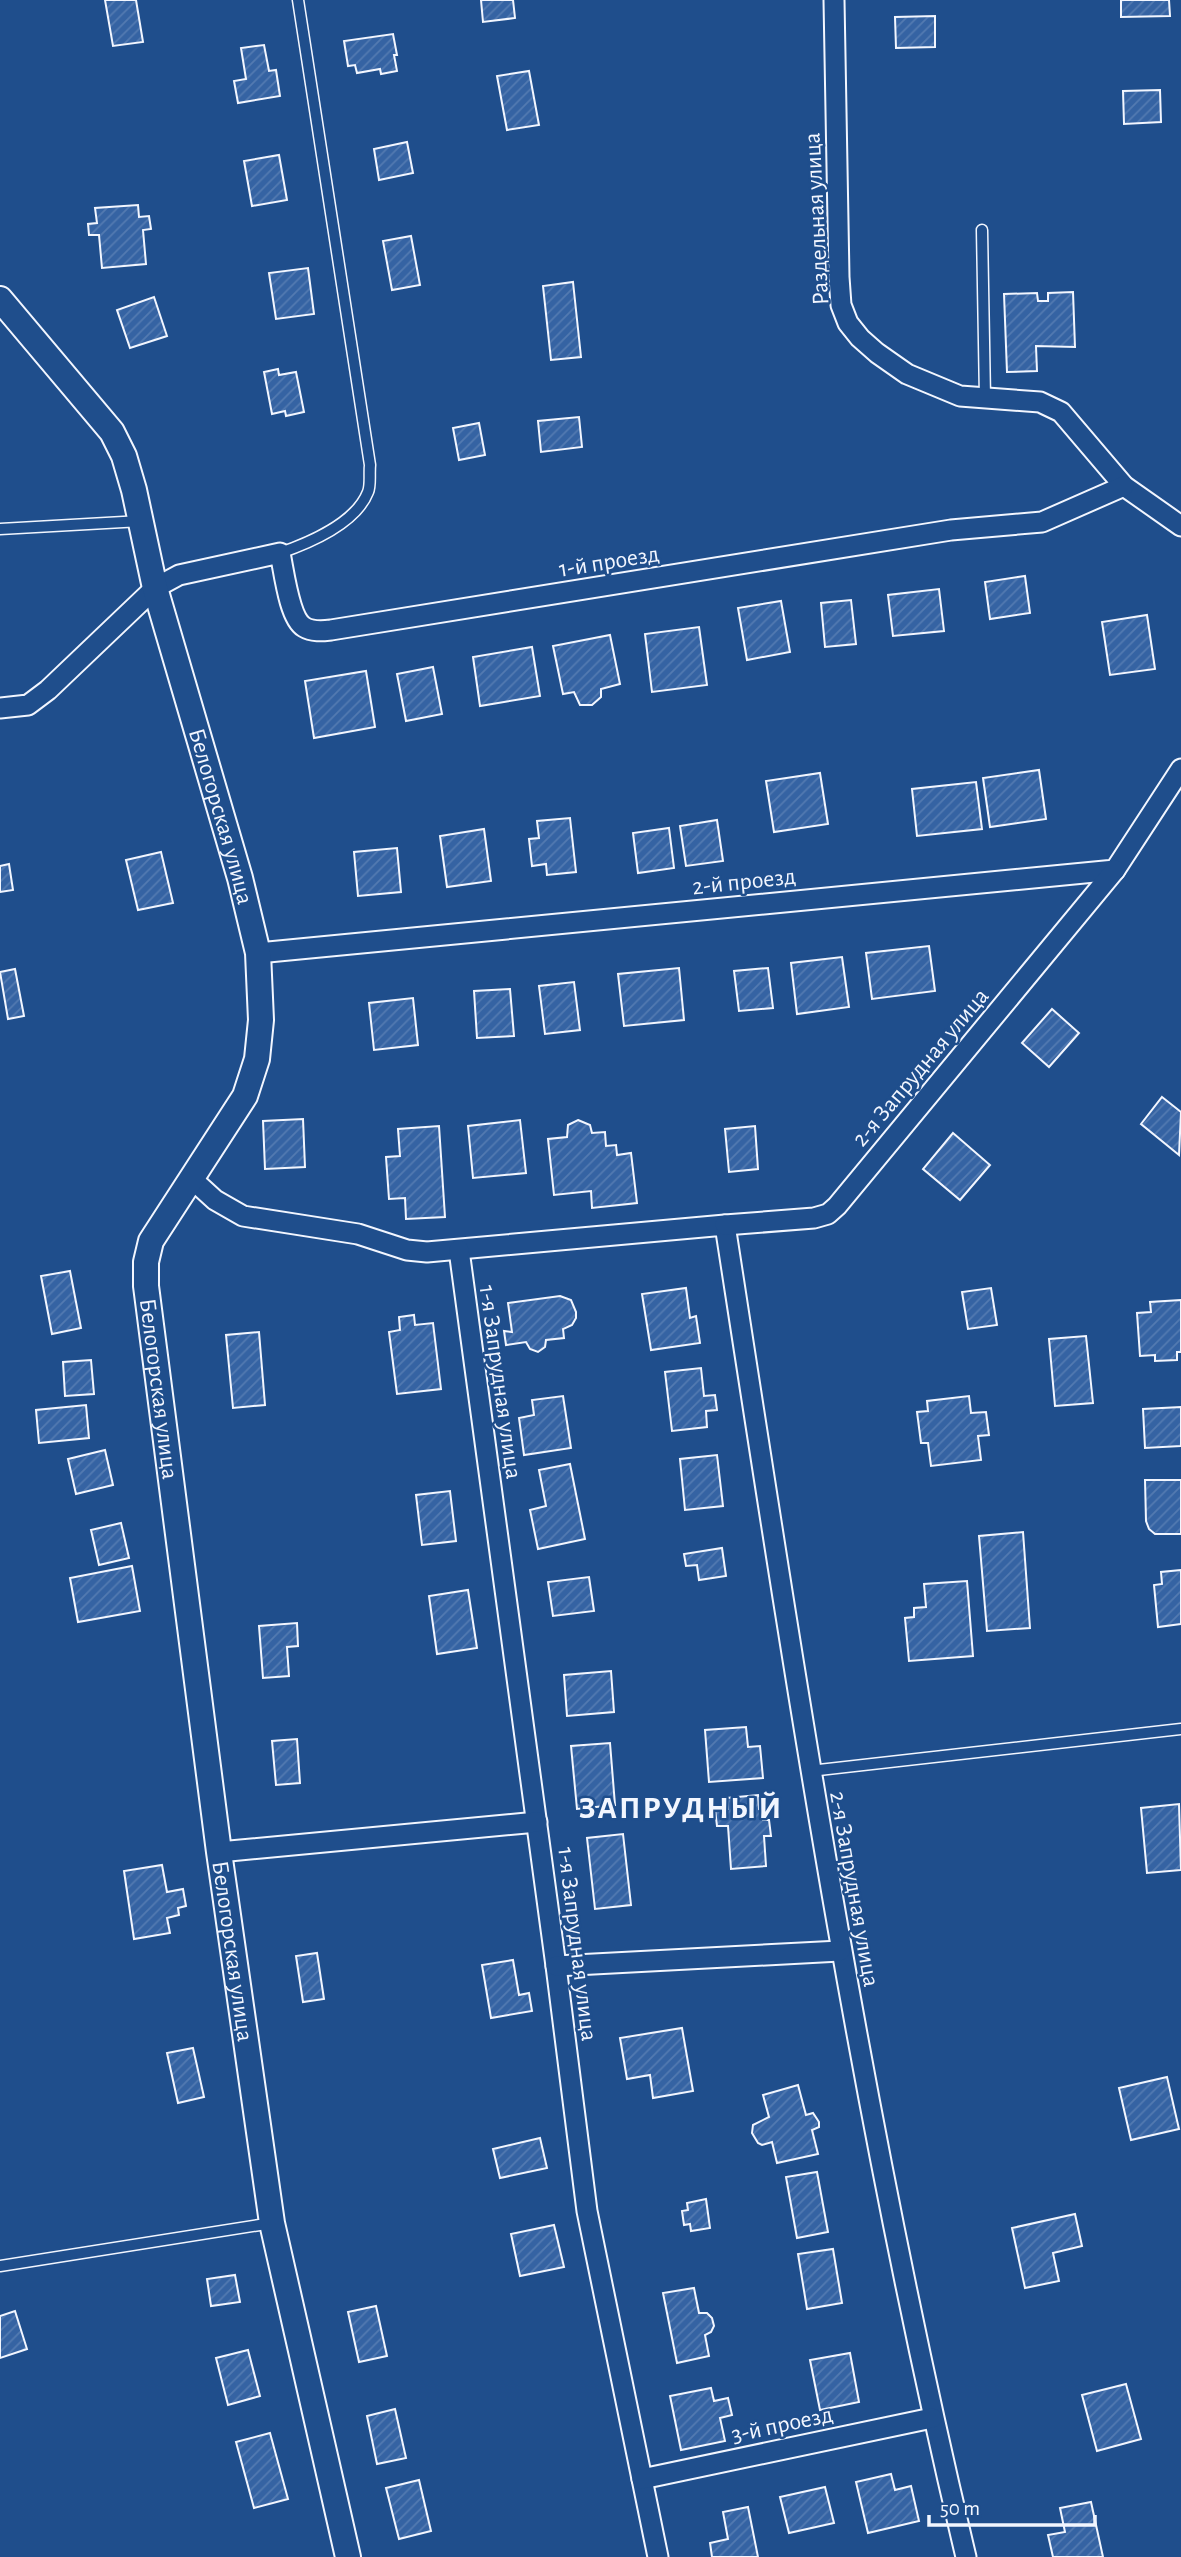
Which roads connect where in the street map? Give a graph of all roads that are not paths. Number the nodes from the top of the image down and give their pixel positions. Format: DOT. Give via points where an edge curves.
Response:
graph roads {
  1 [pos="298,0"];
  2 [pos="834,0"];
  3 [pos="982,230"];
  4 [pos="0,299"];
  5 [pos="985,398"];
  6 [pos="1124,486"];
  7 [pos="142,521"];
  8 [pos="1181,526"];
  9 [pos="0,529"];
  10 [pos="281,553"];
  11 [pos="155,588"];
  12 [pos="0,708"];
  13 [pos="1181,769"];
  14 [pos="1115,870"];
  15 [pos="258,953"];
  16 [pos="192,1179"];
  17 [pos="725,1225"];
  18 [pos="459,1251"];
  19 [pos="1181,1729"];
  20 [pos="809,1771"];
  21 [pos="537,1822"];
  22 [pos="219,1852"];
  23 [pos="840,1951"];
  24 [pos="556,1966"];
  25 [pos="272,2223"];
  26 [pos="0,2266"];
  27 [pos="932,2418"];
  28 [pos="642,2479"];
  29 [pos="348,2557"];
  30 [pos="658,2557"];
  31 [pos="966,2557"];
  1 -- 10 [label="lane" via="369,465 369,491 343,521 314,541"];
  2 -- 5 [label="street, Раздельная улица" via="841,305 860,338 907,374 960,396"];
  3 -- 5 [label="lane"];
  4 -- 7 [label="street, Белогорская улица" via="112,432 124,456"];
  5 -- 6 [label="street, Раздельная улица" via="1040,402 1061,412"];
  6 -- 8 [label="street, Раздельная улица"];
  6 -- 10 [label="street, 1-й проезд" via="1042,522 951,530 331,631 305,628 297,622"];
  7 -- 9 [label="lane"];
  7 -- 11 [label="street, Белогорская улица"];
  10 -- 11 [label="street" via="179,575"];
  11 -- 12 [label="street" via="48,690 28,705"];
  11 -- 15 [label="street, Белогорская улица"];
  13 -- 14 [label="street"];
  14 -- 15 [label="street, 2-й проезд"];
  14 -- 17 [label="street, 2-я Запрудная улица" via="837,1206 814,1218"];
  15 -- 16 [label="street, Белогорская улица" via="261,1020 257,1059 245,1096"];
  16 -- 18 [label="street, 2-я Запрудная улица" via="243,1216 358,1234 407,1250"];
  16 -- 22 [label="street, Белогорская улица" via="151,1241 146,1286"];
  17 -- 18 [label="street, 2-я Запрудная улица"];
  17 -- 20 [label="street, 2-я Запрудная улица"];
  18 -- 21 [label="street, 1-я Запрудная улица"];
  19 -- 20 [label="lane"];
  20 -- 23 [label="street, 2-я Запрудная улица"];
  21 -- 22 [label="street"];
  21 -- 24 [label="street, 1-я Запрудная улица"];
  22 -- 25 [label="street, Белогорская улица"];
  23 -- 24 [label="street"];
  23 -- 27 [label="street, 2-я Запрудная улица"];
  24 -- 28 [label="street, 1-я Запрудная улица" via="587,2210"];
  25 -- 26 [label="lane"];
  25 -- 29 [label="street, Белогорская улица"];
  27 -- 28 [label="street, 3-й проезд"];
  27 -- 31 [label="street, 2-я Запрудная улица"];
  28 -- 30 [label="street, 1-я Запрудная улица"];
}
